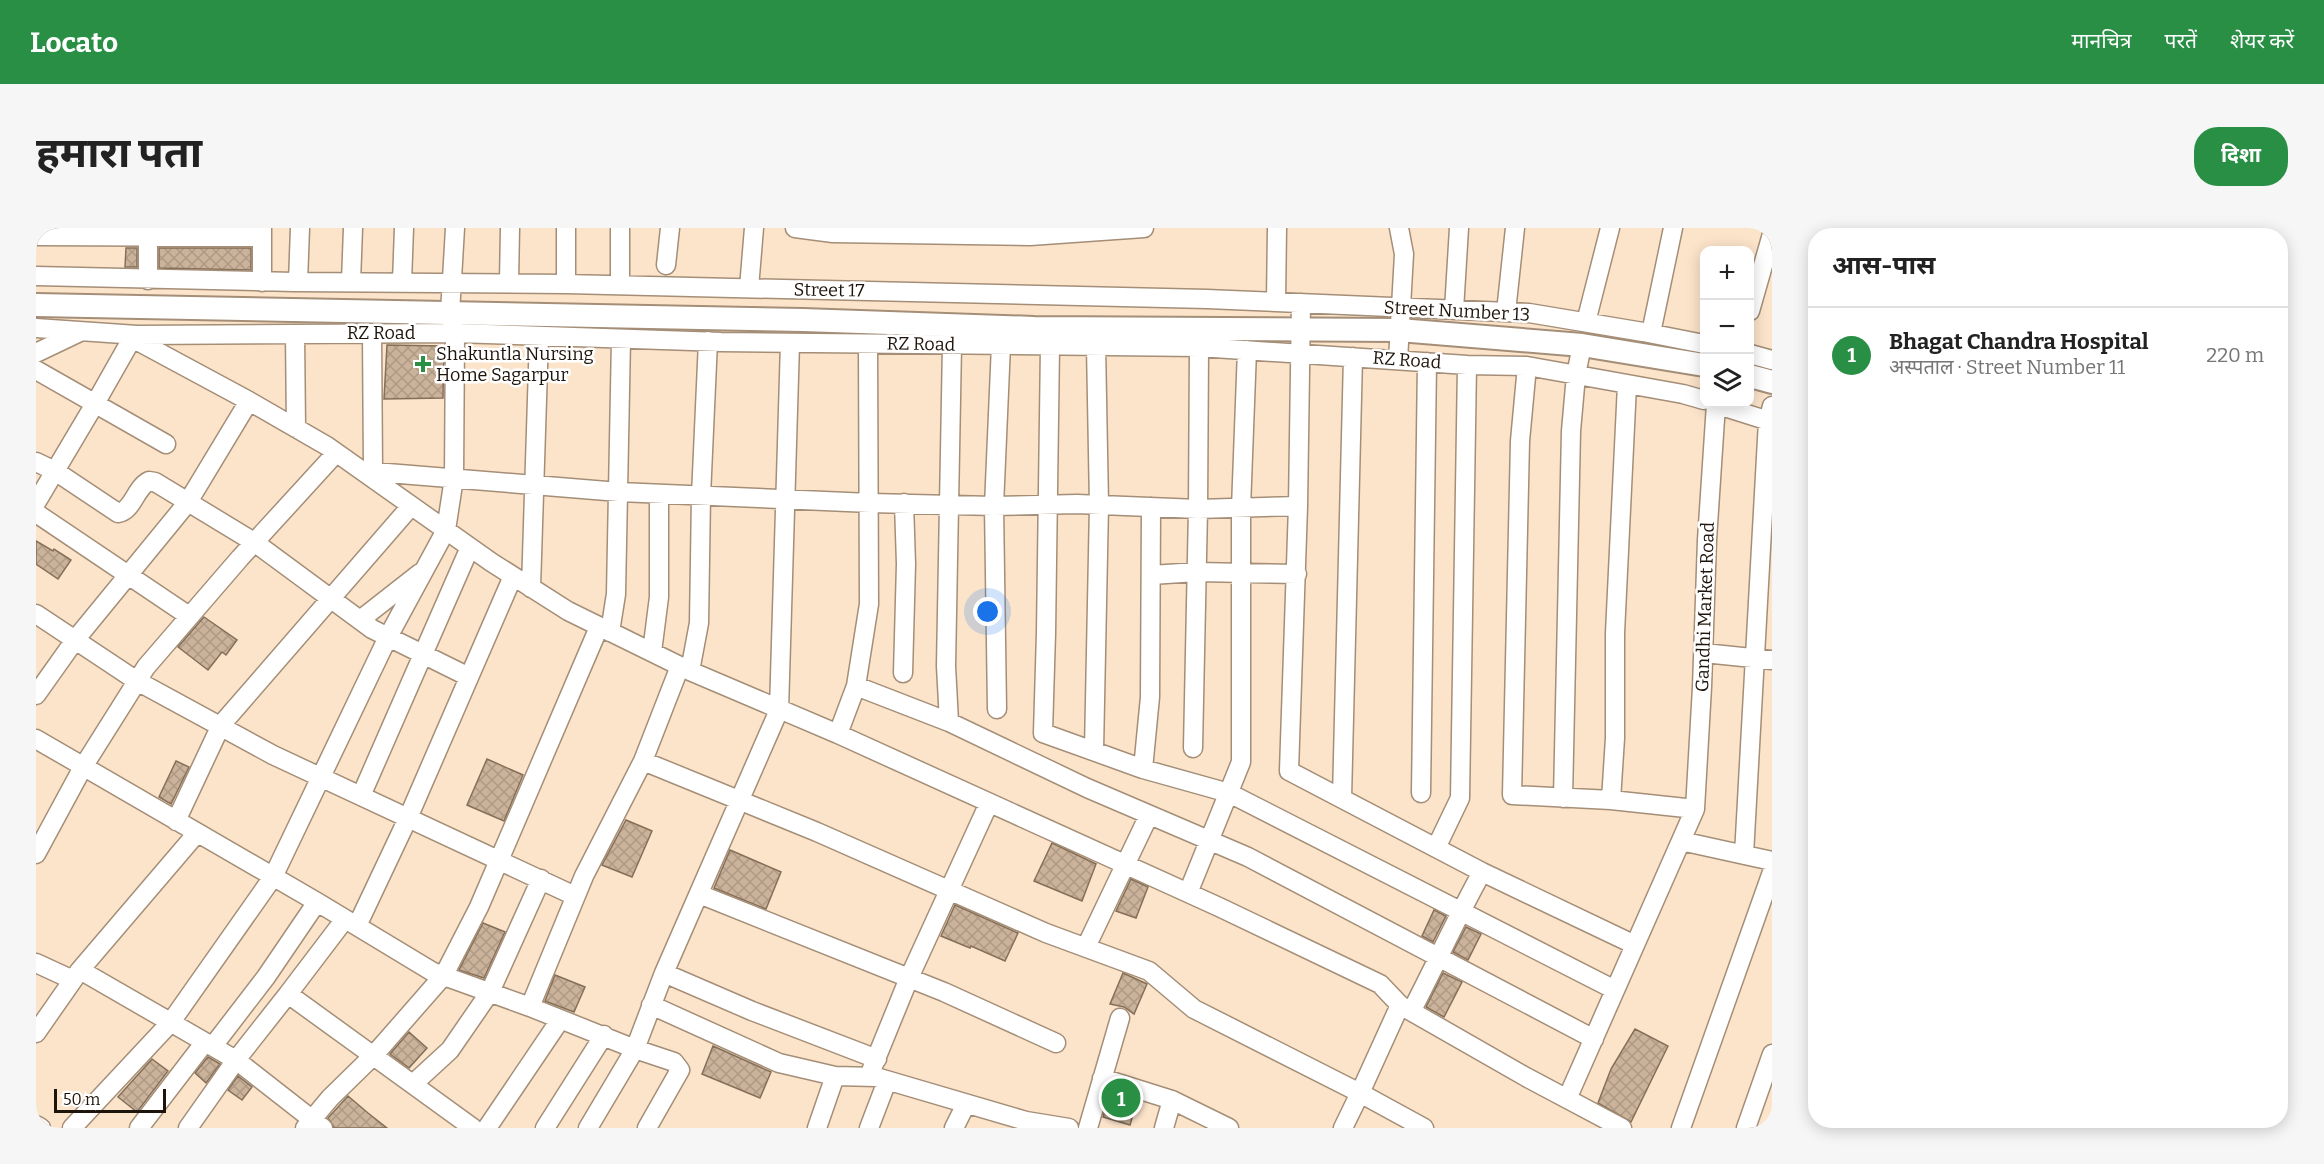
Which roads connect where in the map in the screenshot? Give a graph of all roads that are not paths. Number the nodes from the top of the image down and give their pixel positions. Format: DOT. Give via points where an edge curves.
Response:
graph roads {
  1 [pos="300,228"];
  2 [pos="353,228"];
  3 [pos="404,228"];
  4 [pos="455,228"];
  5 [pos="510,228"];
  6 [pos="566,228"];
  7 [pos="620,228"];
  8 [pos="670,228"];
  9 [pos="754,228"];
  10 [pos="795,228"];
  11 [pos="1144,228"];
  12 [pos="1278,228"];
  13 [pos="1399,228"];
  14 [pos="1459,228"];
  15 [pos="1515,228"];
  16 [pos="1610,228"];
  17 [pos="1673,228"];
  18 [pos="148,232"];
  19 [pos="262,232"];
  20 [pos="1772,234"];
  21 [pos="36,236"];
  22 [pos="666,265"];
  23 [pos="36,276"];
  24 [pos="148,280"];
  25 [pos="262,282"];
  26 [pos="298,282"];
  27 [pos="351,282"];
  28 [pos="402,282"];
  29 [pos="452,282"];
  30 [pos="509,283"];
  31 [pos="566,284"];
  32 [pos="620,285"];
  33 [pos="750,288"];
  34 [pos="1207,299"];
  35 [pos="1752,300"];
  36 [pos="1276,302"];
  37 [pos="1301,303"];
  38 [pos="36,305"];
  39 [pos="1402,308"];
  40 [pos="1454,310"];
  41 [pos="1506,312"];
  42 [pos="1586,322"];
  43 [pos="453,323"];
  44 [pos="36,328"];
  45 [pos="84,330"];
  46 [pos="1399,330"];
  47 [pos="1300,331"];
  48 [pos="372,333"];
  49 [pos="1651,333"];
  50 [pos="295,334"];
  51 [pos="954,335"];
  52 [pos="539,336"];
  53 [pos="133,337"];
  54 [pos="621,339"];
  55 [pos="708,341"];
  56 [pos="790,343"];
  57 [pos="1700,343"];
  58 [pos="868,344"];
  59 [pos="1001,345"];
  60 [pos="1582,345"];
  61 [pos="1050,346"];
  62 [pos="1096,346"];
  63 [pos="1199,347"];
  64 [pos="1247,350"];
  65 [pos="36,353"];
  66 [pos="1299,354"];
  67 [pos="1754,355"];
  68 [pos="1353,357"];
  69 [pos="1398,360"];
  70 [pos="1772,360"];
  71 [pos="1427,362"];
  72 [pos="1467,364"];
  73 [pos="1700,364"];
  74 [pos="1527,366"];
  75 [pos="36,370"];
  76 [pos="1576,375"];
  77 [pos="1754,377"];
  78 [pos="1772,382"];
  79 [pos="1627,384"];
  80 [pos="1700,399"];
  81 [pos="249,401"];
  82 [pos="96,402"];
  83 [pos="1716,408"];
  84 [pos="1734,408"];
  85 [pos="1771,416"];
  86 [pos="296,428"];
  87 [pos="166,444"];
  88 [pos="336,453"];
  89 [pos="36,462"];
  90 [pos="55,471"];
  91 [pos="367,471"];
  92 [pos="454,478"];
  93 [pos="535,485"];
  94 [pos="620,492"];
  95 [pos="659,494"];
  96 [pos="701,496"];
  97 [pos="786,500"];
  98 [pos="188,502"];
  99 [pos="36,503"];
  100 [pos="870,503"];
  101 [pos="904,503"];
  102 [pos="949,503"];
  103 [pos="1047,504"];
  104 [pos="1099,505"];
  105 [pos="411,506"];
  106 [pos="994,506"];
  107 [pos="1298,506"];
  108 [pos="1151,507"];
  109 [pos="1241,508"];
  110 [pos="1198,509"];
  111 [pos="36,513"];
  112 [pos="446,530"];
  113 [pos="254,542"];
  114 [pos="470,547"];
  115 [pos="425,570"];
  116 [pos="1197,572"];
  117 [pos="1241,572"];
  118 [pos="1297,574"];
  119 [pos="127,575"];
  120 [pos="1151,575"];
  121 [pos="513,576"];
  122 [pos="531,588"];
  123 [pos="331,599"];
  124 [pos="189,615"];
  125 [pos="38,619"];
  126 [pos="360,620"];
  127 [pos="605,629"];
  128 [pos="388,638"];
  129 [pos="75,640"];
  130 [pos="652,652"];
  131 [pos="1704,653"];
  132 [pos="422,654"];
  133 [pos="1764,659"];
  134 [pos="685,669"];
  135 [pos="903,673"];
  136 [pos="469,677"];
  137 [pos="137,681"];
  138 [pos="856,686"];
  139 [pos="36,695"];
  140 [pos="997,709"];
  141 [pos="779,710"];
  142 [pos="949,722"];
  143 [pos="220,725"];
  144 [pos="838,734"];
  145 [pos="36,740"];
  146 [pos="1193,748"];
  147 [pos="1094,750"];
  148 [pos="643,761"];
  149 [pos="83,767"];
  150 [pos="1143,769"];
  151 [pos="323,777"];
  152 [pos="1229,793"];
  153 [pos="1421,793"];
  154 [pos="360,796"];
  155 [pos="1342,798"];
  156 [pos="1563,798"];
  157 [pos="738,800"];
  158 [pos="1611,800"];
  159 [pos="989,803"];
  160 [pos="1695,809"];
  161 [pos="1149,814"];
  162 [pos="408,818"];
  163 [pos="177,820"];
  164 [pos="197,833"];
  165 [pos="1209,840"];
  166 [pos="1681,840"];
  167 [pos="1436,848"];
  168 [pos="36,854"];
  169 [pos="1744,855"];
  170 [pos="498,860"];
  171 [pos="1772,861"];
  172 [pos="1125,864"];
  173 [pos="1482,872"];
  174 [pos="1772,872"];
  175 [pos="273,877"];
  176 [pos="541,879"];
  177 [pos="949,890"];
  178 [pos="1188,893"];
  179 [pos="699,894"];
  180 [pos="575,896"];
  181 [pos="317,902"];
  182 [pos="1460,911"];
  183 [pos="351,923"];
  184 [pos="1635,945"];
  185 [pos="1086,947"];
  186 [pos="1439,958"];
  187 [pos="36,963"];
  188 [pos="664,973"];
  189 [pos="77,975"];
  190 [pos="444,975"];
  191 [pos="909,978"];
  192 [pos="1615,990"];
  193 [pos="490,992"];
  194 [pos="288,994"];
  195 [pos="651,1005"];
  196 [pos="530,1007"];
  197 [pos="1406,1007"];
  198 [pos="1120,1018"];
  199 [pos="560,1020"];
  200 [pos="171,1022"];
  201 [pos="36,1033"];
  202 [pos="604,1035"];
  203 [pos="1594,1039"];
  204 [pos="1056,1043"];
  205 [pos="209,1044"];
  206 [pos="635,1049"];
  207 [pos="1772,1054"];
  208 [pos="374,1055"];
  209 [pos="236,1060"];
  210 [pos="878,1072"];
  211 [pos="835,1076"];
  212 [pos="1102,1078"];
  213 [pos="413,1084"];
  214 [pos="1360,1093"];
  215 [pos="1567,1099"];
  216 [pos="1172,1100"];
  217 [pos="966,1104"];
  218 [pos="36,1125"];
  219 [pos="313,1125"];
  220 [pos="1058,1127"];
  221 [pos="41,1128"];
  222 [pos="72,1128"];
  223 [pos="139,1128"];
  224 [pos="188,1128"];
  225 [pos="473,1128"];
  226 [pos="487,1128"];
  227 [pos="545,1128"];
  228 [pos="588,1128"];
  229 [pos="647,1128"];
  230 [pos="817,1128"];
  231 [pos="869,1128"];
  232 [pos="954,1128"];
  233 [pos="1088,1128"];
  234 [pos="1164,1128"];
  235 [pos="1229,1128"];
  236 [pos="1343,1128"];
  237 [pos="1424,1128"];
  238 [pos="1622,1128"];
  239 [pos="1681,1128"];
  240 [pos="1746,1128"];
  1 -- 26 [label="street"];
  2 -- 27 [label="street"];
  3 -- 28 [label="street"];
  4 -- 29 [label="street"];
  5 -- 30 [label="street"];
  6 -- 31 [label="street"];
  7 -- 32 [label="street"];
  8 -- 22 [label="street"];
  9 -- 33 [label="street"];
  10 -- 11 [label="street" via="833,233 1030,236"];
  12 -- 36 [label="street"];
  13 -- 39 [label="street" via="1404,254"];
  14 -- 40 [label="street"];
  15 -- 41 [label="street"];
  16 -- 42 [label="street"];
  17 -- 49 [label="street"];
  18 -- 19 [label="street"];
  18 -- 21 [label="street"];
  18 -- 24 [label="street"];
  19 -- 25 [label="street"];
  20 -- 35 [label="street"];
  23 -- 24 [label="street, Street 17"];
  24 -- 25 [label="street, Street 17"];
  25 -- 26 [label="street, Street 17"];
  26 -- 27 [label="street, Street 17"];
  27 -- 28 [label="street, Street 17"];
  28 -- 29 [label="street, Street 17"];
  29 -- 30 [label="street, Street 17"];
  29 -- 43 [label="street"];
  30 -- 31 [label="street, Street 17"];
  31 -- 32 [label="street, Street 17"];
  32 -- 33 [label="street, Street 17"];
  33 -- 34 [label="street, Street 17"];
  34 -- 36 [label="street, Street Number 13"];
  36 -- 37 [label="street, Street Number 13"];
  37 -- 39 [label="street, Street Number 13"];
  37 -- 47 [label="street"];
  38 -- 43 [label="street"];
  39 -- 40 [label="street, Street Number 13"];
  39 -- 46 [label="street"];
  40 -- 41 [label="street, Street Number 13"];
  41 -- 42 [label="street, Street Number 13"];
  42 -- 49 [label="street, Street Number 13"];
  43 -- 48 [label="street, RZ Road"];
  43 -- 51 [label="street" via="792,319"];
  43 -- 52 [label="street, RZ Road"];
  43 -- 92 [label="street"];
  44 -- 45 [label="street, RZ Road"];
  45 -- 53 [label="street, RZ Road"];
  45 -- 65 [label="street"];
  46 -- 47 [label="street"];
  46 -- 60 [label="street"];
  46 -- 69 [label="street"];
  47 -- 51 [label="street"];
  47 -- 66 [label="street"];
  48 -- 50 [label="street, RZ Road"];
  48 -- 91 [label="street"];
  49 -- 57 [label="street, Street Number 13"];
  50 -- 53 [label="street, RZ Road"];
  50 -- 86 [label="street"];
  51 -- 58 [label="street, RZ Road"];
  51 -- 59 [label="street, RZ Road"];
  51 -- 102 [label="street"];
  52 -- 54 [label="street, RZ Road"];
  52 -- 93 [label="street"];
  53 -- 81 [label="street"];
  53 -- 82 [label="street"];
  54 -- 55 [label="street, RZ Road"];
  54 -- 94 [label="street"];
  55 -- 56 [label="street, RZ Road"];
  55 -- 96 [label="street"];
  56 -- 58 [label="street, RZ Road"];
  56 -- 97 [label="street"];
  58 -- 100 [label="street"];
  59 -- 61 [label="street, RZ Road"];
  59 -- 106 [label="street"];
  60 -- 73 [label="street"];
  60 -- 76 [label="street"];
  61 -- 62 [label="street, RZ Road"];
  61 -- 103 [label="street"];
  62 -- 63 [label="street, RZ Road"];
  62 -- 104 [label="street"];
  63 -- 64 [label="street, RZ Road"];
  63 -- 110 [label="street"];
  64 -- 66 [label="street, RZ Road"];
  64 -- 109 [label="street"];
  66 -- 68 [label="street, RZ Road"];
  66 -- 107 [label="street"];
  67 -- 70 [label="street"];
  68 -- 69 [label="street, RZ Road"];
  68 -- 155 [label="street"];
  69 -- 71 [label="street, RZ Road"];
  71 -- 72 [label="street, RZ Road"];
  71 -- 153 [label="street"];
  72 -- 74 [label="street, RZ Road"];
  72 -- 167 [label="street" via="1460,798"];
  74 -- 76 [label="street, RZ Road"];
  74 -- 156 [label="street" via="1520,441 1512,795"];
  75 -- 82 [label="street"];
  76 -- 79 [label="street, RZ Road"];
  76 -- 156 [label="street" via="1571,431"];
  77 -- 78 [label="street"];
  79 -- 80 [label="street, RZ Road"];
  79 -- 158 [label="street" via="1614,633"];
  81 -- 86 [label="street"];
  81 -- 98 [label="street"];
  82 -- 87 [label="street"];
  82 -- 90 [label="street"];
  83 -- 131 [label="street, Gandhi Market Road"];
  84 -- 85 [label="street"];
  85 -- 133 [label="street"];
  86 -- 88 [label="street"];
  88 -- 91 [label="street"];
  88 -- 113 [label="street"];
  89 -- 90 [label="street"];
  90 -- 98 [label="street" via="118,513 126,510 149,481"];
  90 -- 99 [label="street"];
  91 -- 92 [label="street"];
  91 -- 105 [label="street"];
  92 -- 93 [label="street"];
  92 -- 112 [label="street"];
  93 -- 94 [label="street"];
  93 -- 122 [label="street"];
  94 -- 95 [label="street"];
  94 -- 127 [label="street" via="616,594"];
  95 -- 96 [label="street"];
  95 -- 130 [label="street" via="659,597"];
  96 -- 97 [label="street"];
  96 -- 134 [label="street" via="699,623"];
  97 -- 100 [label="street"];
  97 -- 141 [label="street"];
  98 -- 113 [label="street"];
  98 -- 119 [label="street"];
  100 -- 101 [label="street"];
  100 -- 138 [label="street" via="869,604"];
  101 -- 102 [label="street"];
  101 -- 135 [label="street"];
  102 -- 106 [label="street"];
  102 -- 142 [label="street"];
  103 -- 104 [label="street"];
  103 -- 106 [label="street"];
  103 -- 147 [label="street" via="1043,733"];
  104 -- 108 [label="street"];
  104 -- 147 [label="street"];
  105 -- 112 [label="street"];
  105 -- 123 [label="street"];
  106 -- 140 [label="street"];
  107 -- 109 [label="street"];
  107 -- 118 [label="street"];
  108 -- 110 [label="street"];
  108 -- 120 [label="street"];
  109 -- 110 [label="street"];
  109 -- 117 [label="street"];
  110 -- 116 [label="street"];
  111 -- 119 [label="street"];
  112 -- 114 [label="street"];
  112 -- 115 [label="street"];
  113 -- 123 [label="street"];
  113 -- 124 [label="street"];
  114 -- 121 [label="street"];
  114 -- 132 [label="street"];
  115 -- 126 [label="street"];
  115 -- 128 [label="street"];
  116 -- 117 [label="street"];
  116 -- 120 [label="street"];
  116 -- 146 [label="street"];
  117 -- 118 [label="street"];
  117 -- 152 [label="street" via="1240,762"];
  118 -- 155 [label="street" via="1289,771"];
  119 -- 124 [label="street"];
  119 -- 129 [label="street"];
  120 -- 150 [label="street" via="1150,697"];
  121 -- 122 [label="street"];
  121 -- 136 [label="street"];
  122 -- 127 [label="street"];
  123 -- 126 [label="street"];
  123 -- 143 [label="street"];
  124 -- 137 [label="street"];
  125 -- 129 [label="street"];
  126 -- 128 [label="street"];
  127 -- 130 [label="street"];
  127 -- 170 [label="street"];
  128 -- 132 [label="street"];
  128 -- 151 [label="street"];
  129 -- 137 [label="street"];
  129 -- 139 [label="street"];
  130 -- 134 [label="street"];
  131 -- 133 [label="street"];
  131 -- 160 [label="street, Gandhi Market Road"];
  132 -- 136 [label="street"];
  132 -- 154 [label="street"];
  133 -- 169 [label="street" via="1753,715"];
  134 -- 141 [label="street"];
  134 -- 148 [label="street"];
  136 -- 162 [label="street"];
  137 -- 143 [label="street"];
  137 -- 149 [label="street"];
  138 -- 142 [label="street"];
  138 -- 144 [label="street"];
  141 -- 144 [label="street"];
  141 -- 157 [label="street"];
  142 -- 161 [label="street"];
  143 -- 151 [label="street"];
  143 -- 163 [label="street"];
  144 -- 159 [label="street"];
  145 -- 149 [label="street"];
  147 -- 150 [label="street"];
  148 -- 157 [label="street"];
  148 -- 180 [label="street"];
  149 -- 163 [label="street"];
  149 -- 168 [label="street"];
  150 -- 152 [label="street"];
  151 -- 154 [label="street"];
  151 -- 175 [label="street"];
  152 -- 165 [label="street"];
  152 -- 182 [label="street"];
  154 -- 162 [label="street"];
  155 -- 167 [label="street"];
  156 -- 158 [label="street"];
  157 -- 177 [label="street"];
  157 -- 179 [label="street"];
  158 -- 160 [label="street"];
  159 -- 172 [label="street"];
  159 -- 177 [label="street"];
  160 -- 166 [label="street"];
  161 -- 165 [label="street"];
  161 -- 172 [label="street"];
  162 -- 170 [label="street"];
  162 -- 183 [label="street"];
  163 -- 164 [label="street"];
  164 -- 175 [label="street"];
  164 -- 189 [label="street"];
  165 -- 178 [label="street"];
  165 -- 186 [label="street"];
  166 -- 169 [label="street"];
  166 -- 184 [label="street"];
  167 -- 173 [label="street"];
  169 -- 171 [label="street"];
  170 -- 176 [label="street"];
  170 -- 190 [label="street"];
  172 -- 178 [label="street"];
  172 -- 185 [label="street"];
  173 -- 182 [label="street"];
  173 -- 184 [label="street"];
  174 -- 239 [label="street"];
  175 -- 181 [label="street"];
  175 -- 200 [label="street"];
  176 -- 180 [label="street"];
  176 -- 193 [label="street"];
  177 -- 185 [label="street"];
  177 -- 191 [label="street"];
  178 -- 197 [label="street" via="1380,984"];
  179 -- 188 [label="street"];
  179 -- 191 [label="street"];
  180 -- 196 [label="street"];
  181 -- 183 [label="street"];
  181 -- 205 [label="street" via="266,977"];
  182 -- 186 [label="street"];
  182 -- 192 [label="street"];
  183 -- 190 [label="street"];
  183 -- 194 [label="street"];
  184 -- 192 [label="street"];
  185 -- 214 [label="street" via="1149,971 1194,1009"];
  186 -- 197 [label="street"];
  186 -- 203 [label="street"];
  187 -- 189 [label="street"];
  188 -- 195 [label="street"];
  188 -- 210 [label="street"];
  189 -- 200 [label="street"];
  189 -- 201 [label="street"];
  190 -- 193 [label="street"];
  190 -- 208 [label="street"];
  191 -- 204 [label="street"];
  191 -- 210 [label="street"];
  192 -- 203 [label="street"];
  193 -- 196 [label="street"];
  193 -- 213 [label="street" via="450,1050"];
  194 -- 208 [label="street"];
  194 -- 209 [label="street"];
  195 -- 206 [label="street"];
  195 -- 211 [label="street" via="779,1063"];
  196 -- 199 [label="street"];
  197 -- 214 [label="street"];
  197 -- 215 [label="street"];
  198 -- 212 [label="street"];
  199 -- 202 [label="street"];
  199 -- 226 [label="street"];
  200 -- 205 [label="street"];
  200 -- 222 [label="street"];
  202 -- 206 [label="street"];
  202 -- 227 [label="street"];
  203 -- 215 [label="street"];
  205 -- 209 [label="street"];
  205 -- 223 [label="street"];
  206 -- 228 [label="street"];
  206 -- 229 [label="street" via="674,1062 680,1070"];
  207 -- 240 [label="street"];
  208 -- 213 [label="street"];
  208 -- 219 [label="street" via="330,1098"];
  209 -- 219 [label="street"];
  209 -- 224 [label="street"];
  210 -- 211 [label="street"];
  210 -- 217 [label="street"];
  210 -- 231 [label="street"];
  211 -- 230 [label="street"];
  212 -- 216 [label="street"];
  212 -- 233 [label="street"];
  213 -- 225 [label="street"];
  214 -- 236 [label="street"];
  214 -- 237 [label="street"];
  215 -- 238 [label="street"];
  216 -- 234 [label="street"];
  216 -- 235 [label="street"];
  217 -- 220 [label="street"];
  217 -- 232 [label="street"];
  218 -- 221 [label="street"];
}
